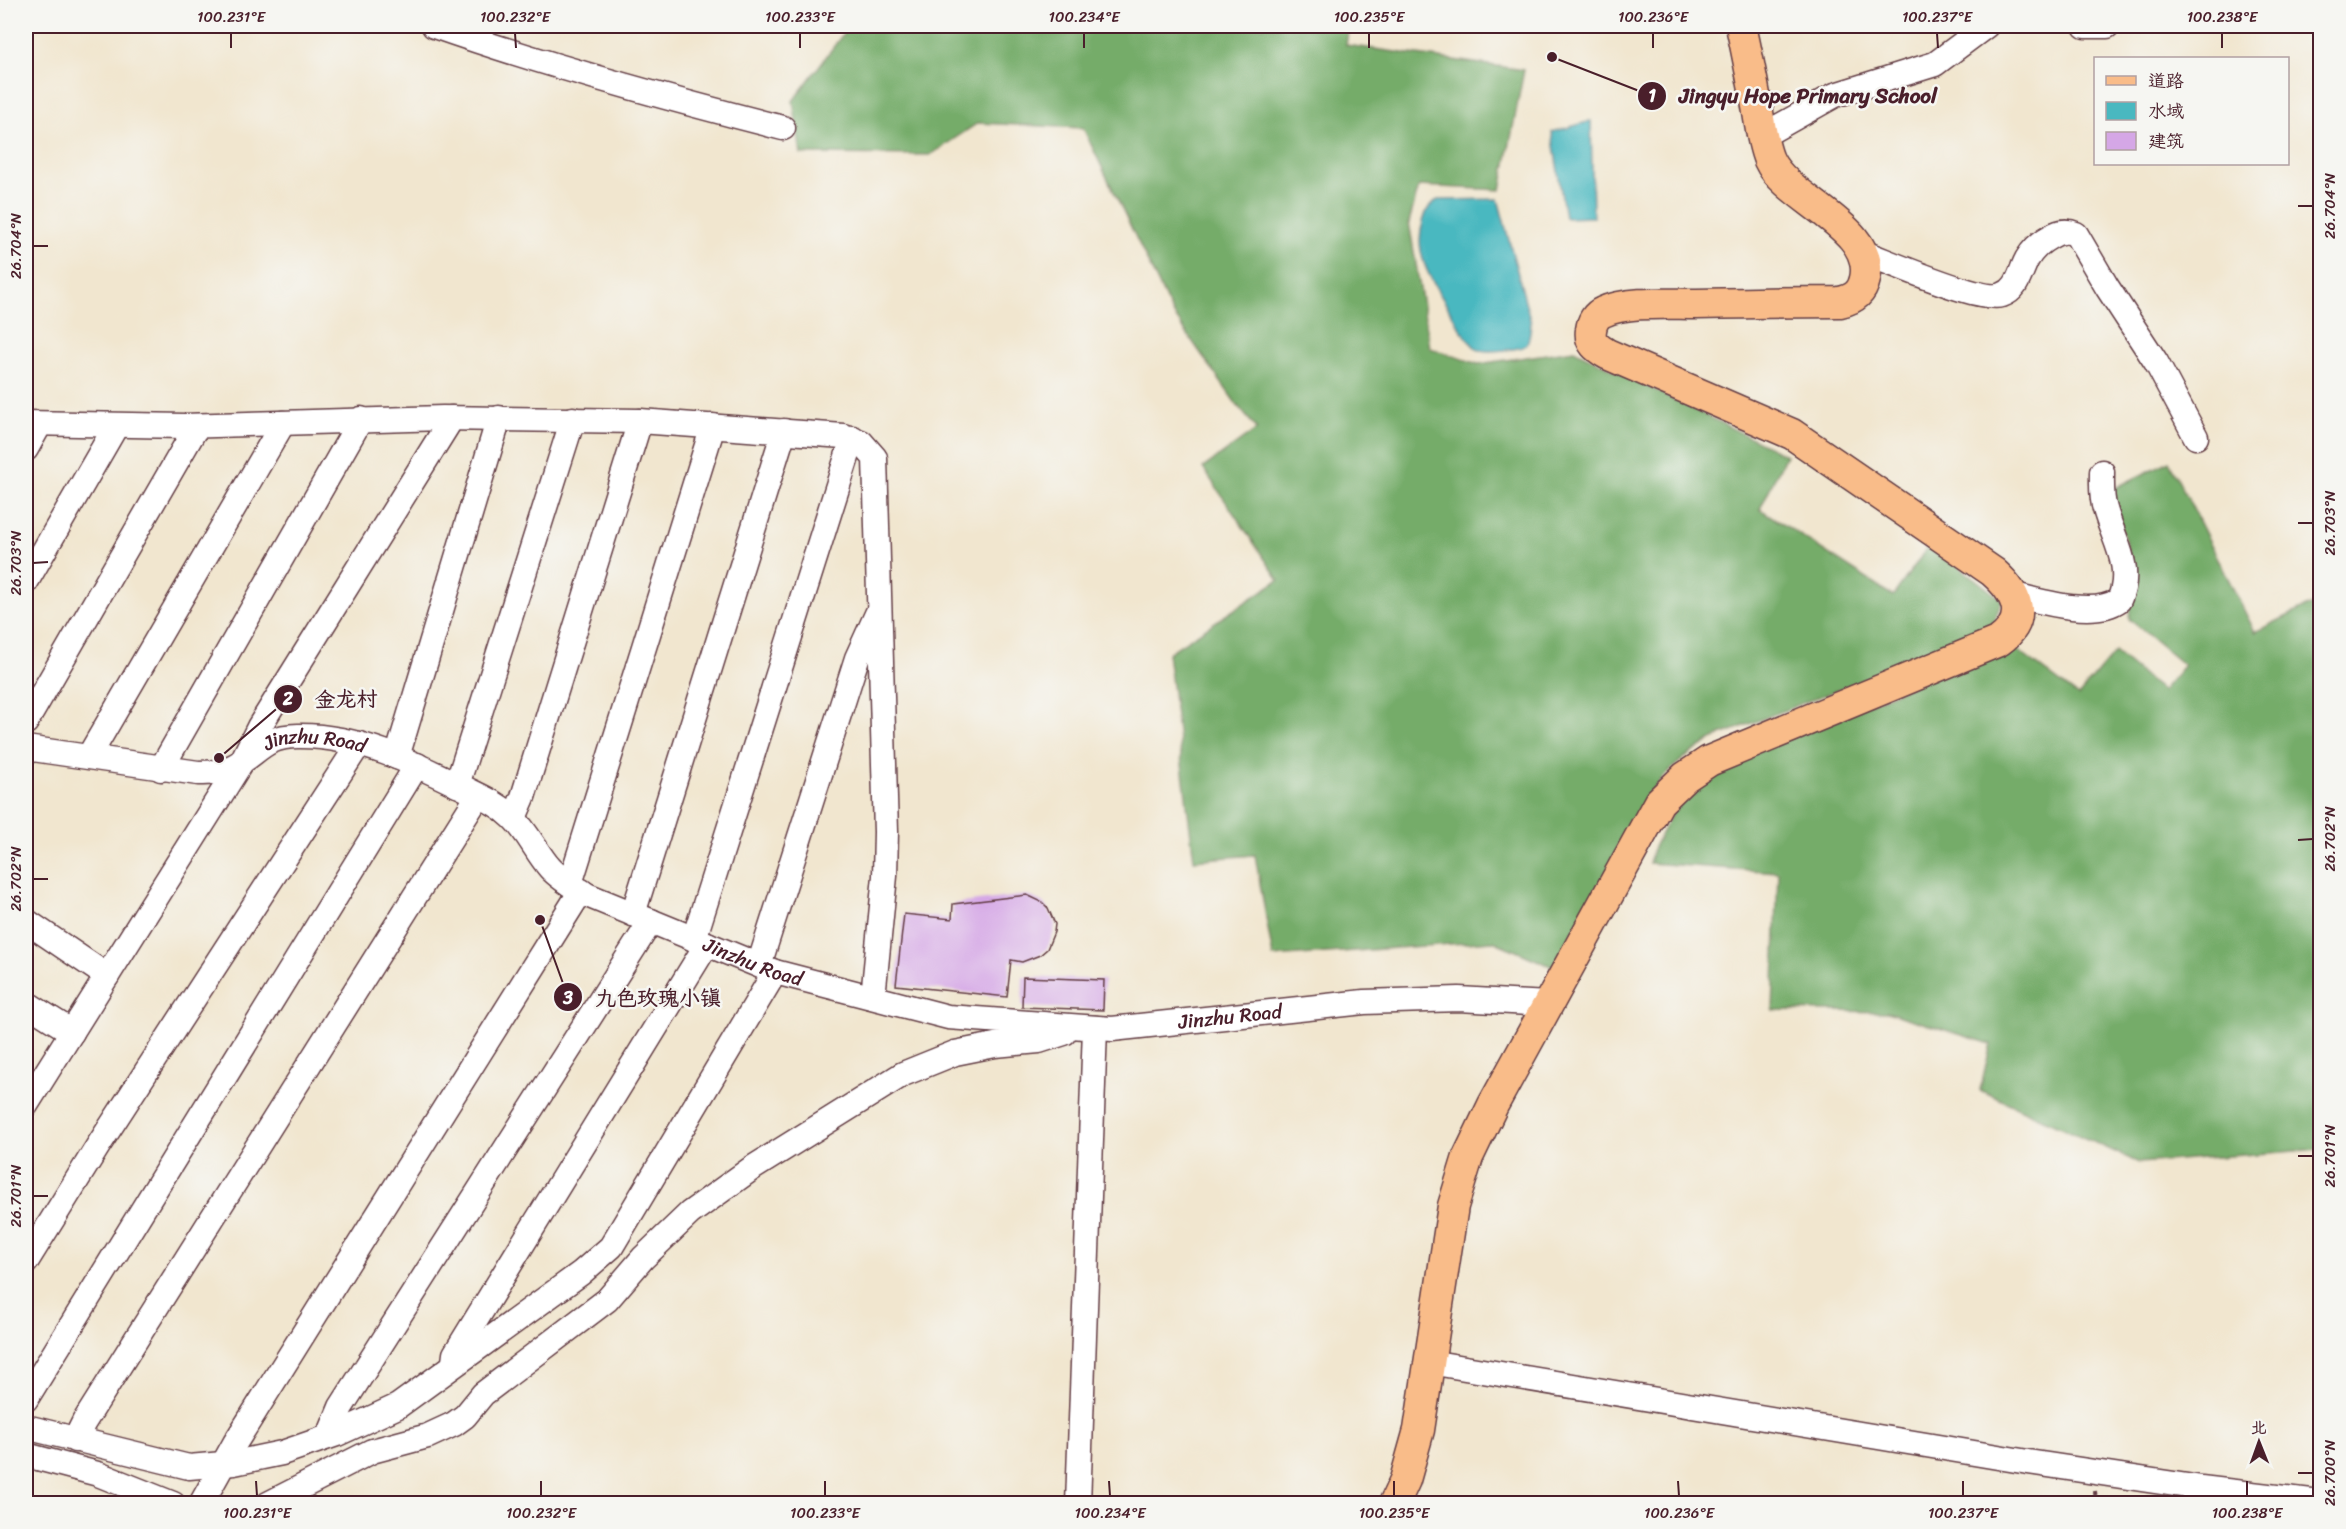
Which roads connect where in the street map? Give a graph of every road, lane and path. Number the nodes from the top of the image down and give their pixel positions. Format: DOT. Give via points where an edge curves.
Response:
graph roads {
  1 [pos="434,26"];
  2 [pos="1741,26"];
  3 [pos="1986,26"];
  4 [pos="2085,26"];
  5 [pos="2108,26"];
  6 [pos="783,128"];
  7 [pos="1762,136"];
  8 [pos="1862,252"];
  9 [pos="452,418"];
  10 [pos="499,418"];
  11 [pos="573,419"];
  12 [pos="361,420"];
  13 [pos="640,421"];
  14 [pos="283,423"];
  15 [pos="33,424"];
  16 [pos="116,426"];
  17 [pos="197,426"];
  18 [pos="713,426"];
  19 [pos="784,431"];
  20 [pos="2196,437"];
  21 [pos="853,438"];
  22 [pos="26,449"];
  23 [pos="2102,472"];
  24 [pos="26,582"];
  25 [pos="2011,594"];
  26 [pos="879,609"];
  27 [pos="26,722"];
  28 [pos="359,744"];
  29 [pos="26,748"];
  30 [pos="89,756"];
  31 [pos="242,761"];
  32 [pos="407,761"];
  33 [pos="160,769"];
  34 [pos="457,784"];
  35 [pos="478,795"];
  36 [pos="514,818"];
  37 [pos="575,888"];
  38 [pos="642,917"];
  39 [pos="26,921"];
  40 [pos="701,942"];
  41 [pos="767,969"];
  42 [pos="107,975"];
  43 [pos="873,997"];
  44 [pos="26,1003"];
  45 [pos="1548,1004"];
  46 [pos="1089,1028"];
  47 [pos="72,1032"];
  48 [pos="26,1106"];
  49 [pos="26,1262"];
  50 [pos="1429,1362"];
  51 [pos="453,1366"];
  52 [pos="26,1399"];
  53 [pos="26,1427"];
  54 [pos="329,1437"];
  55 [pos="75,1440"];
  56 [pos="26,1455"];
  57 [pos="223,1464"];
  58 [pos="2320,1502"];
  59 [pos="173,1503"];
  60 [pos="201,1503"];
  61 [pos="267,1503"];
  62 [pos="1078,1503"];
  63 [pos="1394,1503"];
  1 -- 6 [label="street" via="674,100"];
  2 -- 7 [label="main road"];
  3 -- 7 [label="street" via="1935,64 1835,94"];
  4 -- 5 [label="street"];
  7 -- 8 [label="main road" via="1770,163 1851,235"];
  8 -- 20 [label="street" via="1995,297 2015,287 2028,258 2042,242 2063,232 2076,234 2152,355"];
  8 -- 25 [label="main road" via="1866,273 1863,287 1848,300 1619,307 1594,320 1592,341 1606,354 1792,434 1993,572"];
  9 -- 10 [label="street"];
  9 -- 12 [label="street"];
  9 -- 31 [label="street"];
  10 -- 11 [label="street"];
  10 -- 32 [label="street"];
  11 -- 13 [label="street"];
  11 -- 34 [label="street"];
  12 -- 14 [label="street"];
  12 -- 33 [label="street"];
  13 -- 18 [label="street"];
  13 -- 36 [label="street"];
  14 -- 17 [label="street"];
  14 -- 30 [label="street"];
  15 -- 16 [label="street"];
  15 -- 22 [label="street"];
  16 -- 17 [label="street"];
  16 -- 24 [label="street"];
  17 -- 27 [label="street"];
  18 -- 19 [label="street"];
  18 -- 37 [label="street"];
  19 -- 21 [label="street"];
  19 -- 38 [label="street"];
  21 -- 26 [label="street" via="875,458"];
  21 -- 40 [label="street"];
  23 -- 25 [label="street" via="2105,510 2122,556 2124,586 2119,600 2106,606 2064,607"];
  25 -- 45 [label="main road" via="2017,607 2017,621 1999,641 1709,761 1669,791 1659,802"];
  26 -- 41 [label="street" via="857,658"];
  26 -- 43 [label="street" via="886,832"];
  28 -- 31 [label="street, Jinzhu Road" via="312,736 281,738 266,742"];
  28 -- 32 [label="street, Jinzhu Road"];
  28 -- 49 [label="street"];
  29 -- 30 [label="street, Jinzhu Road"];
  30 -- 33 [label="street, Jinzhu Road"];
  31 -- 33 [label="street, Jinzhu Road" via="213,773"];
  31 -- 42 [label="street"];
  32 -- 34 [label="street, Jinzhu Road"];
  32 -- 52 [label="street"];
  34 -- 35 [label="street, Jinzhu Road"];
  35 -- 36 [label="street, Jinzhu Road"];
  35 -- 55 [label="street"];
  36 -- 37 [label="street, Jinzhu Road" via="550,868"];
  37 -- 38 [label="street, Jinzhu Road"];
  37 -- 57 [label="street"];
  38 -- 40 [label="street, Jinzhu Road"];
  38 -- 54 [label="street" via="341,1407"];
  39 -- 42 [label="street"];
  40 -- 41 [label="street, Jinzhu Road"];
  40 -- 51 [label="street" via="455,1354"];
  41 -- 43 [label="street, Jinzhu Road"];
  41 -- 51 [label="street" via="611,1247"];
  42 -- 47 [label="street"];
  43 -- 46 [label="street, Jinzhu Road" via="948,1017"];
  44 -- 47 [label="street"];
  45 -- 46 [label="street, Jinzhu Road" via="1404,1000 1112,1029"];
  45 -- 50 [label="main road" via="1479,1131 1460,1181"];
  46 -- 61 [label="street" via="1039,1041 955,1053 903,1074 751,1169 690,1213 607,1300 483,1394 454,1424 428,1436 372,1451"];
  46 -- 62 [label="street"];
  47 -- 48 [label="street"];
  50 -- 58 [label="street" via="2060,1467"];
  50 -- 63 [label="main road" via="1415,1447"];
  51 -- 54 [label="street" via="398,1406"];
  53 -- 55 [label="street"];
  54 -- 57 [label="street" via="282,1453"];
  55 -- 57 [label="street" via="189,1467"];
  56 -- 59 [label="street" via="98,1474"];
  57 -- 60 [label="street"];
}
